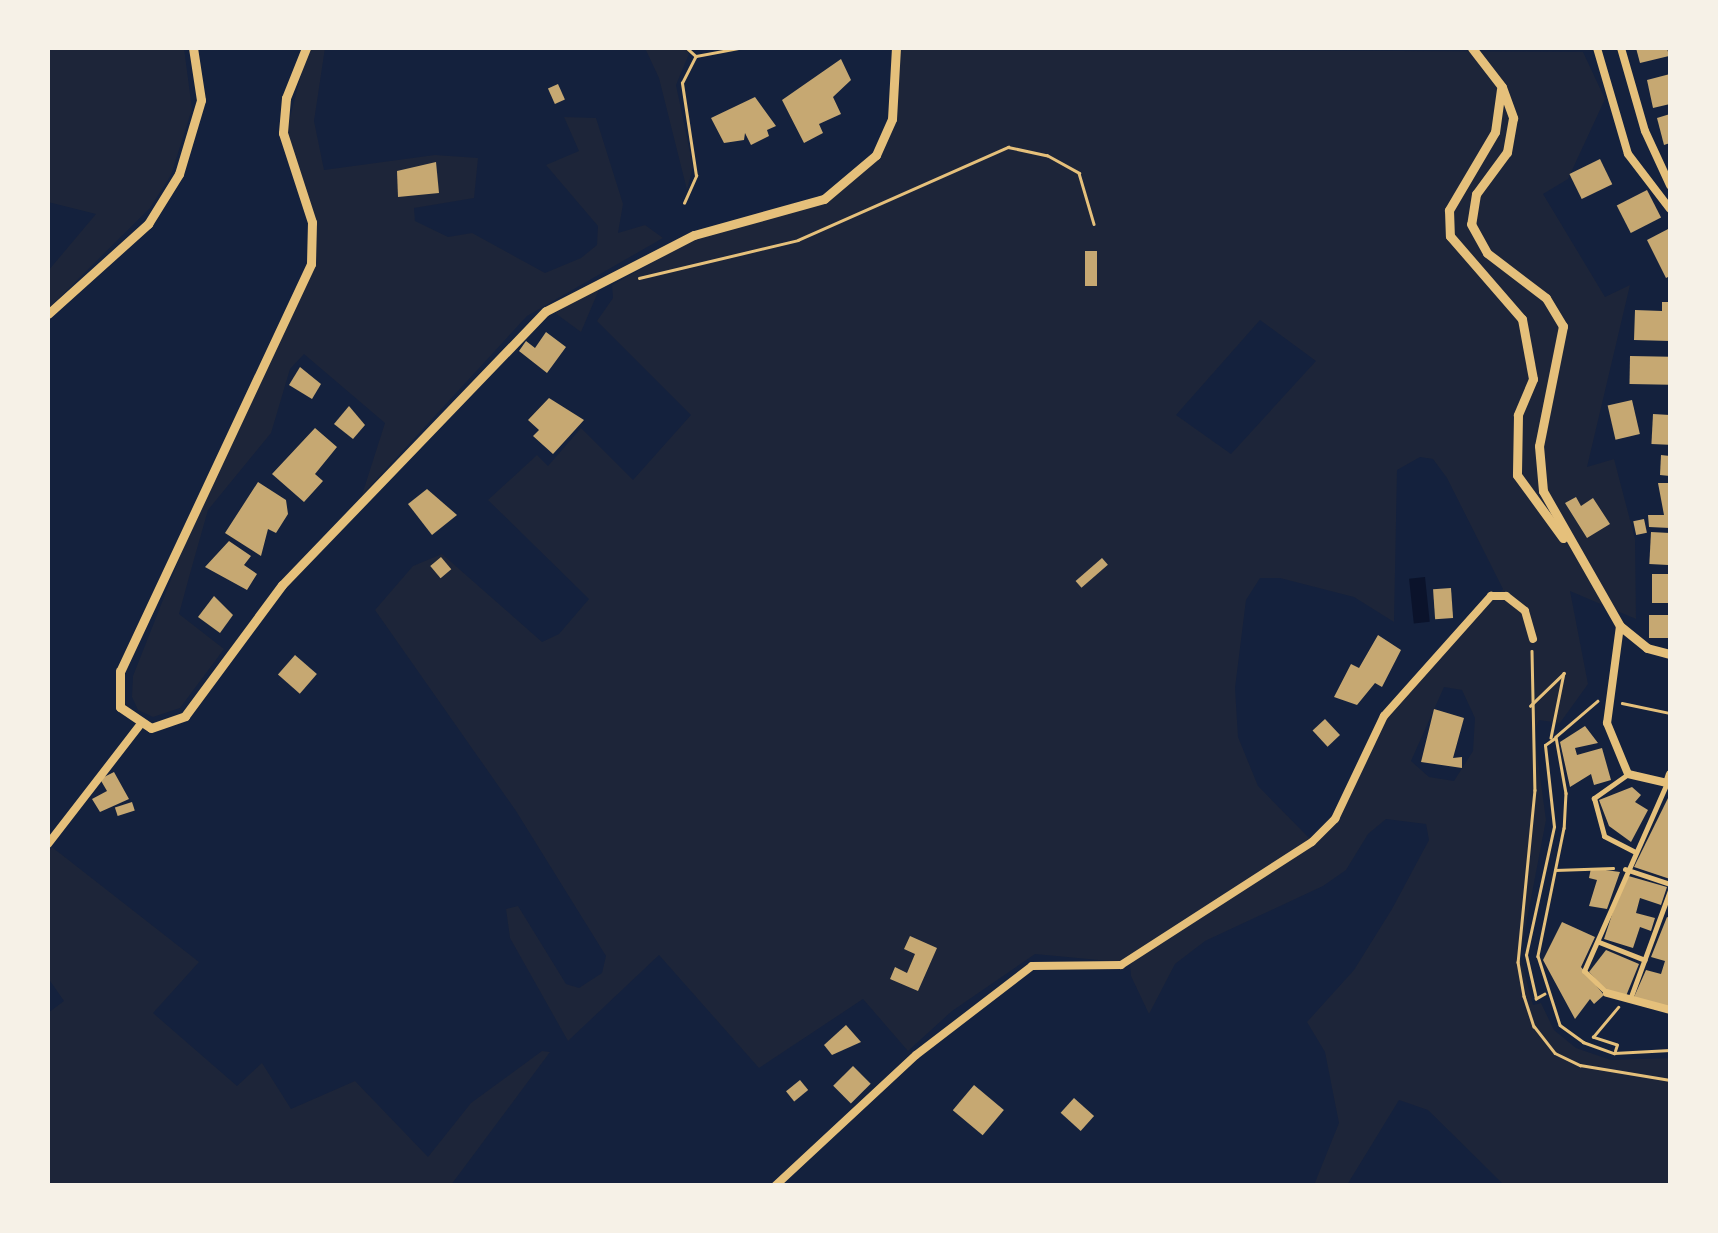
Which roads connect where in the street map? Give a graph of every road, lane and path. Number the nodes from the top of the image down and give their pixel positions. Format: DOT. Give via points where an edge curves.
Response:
graph roads {
  1 [pos="194,48"];
  2 [pos="306,48"];
  3 [pos="687,48"];
  4 [pos="739,48"];
  5 [pos="896,48"];
  6 [pos="1472,48"];
  7 [pos="1597,48"];
  8 [pos="1621,48"];
  9 [pos="696,56"];
  10 [pos="1502,87"];
  11 [pos="1670,185"];
  12 [pos="684,203"];
  13 [pos="1670,207"];
  14 [pos="1094,224"];
  15 [pos="637,279"];
  16 [pos="48,314"];
  17 [pos="1570,545"];
  18 [pos="1620,626"];
  19 [pos="1534,639"];
  20 [pos="1670,654"];
  21 [pos="1608,696"];
  22 [pos="1529,707"];
  23 [pos="1670,713"];
  24 [pos="140,725"];
  25 [pos="1556,737"];
  26 [pos="1550,741"];
  27 [pos="1628,774"];
  28 [pos="1669,779"];
  29 [pos="1554,827"];
  30 [pos="1564,828"];
  31 [pos="48,844"];
  32 [pos="1634,851"];
  33 [pos="1625,869"];
  34 [pos="1555,871"];
  35 [pos="1544,872"];
  36 [pos="1670,887"];
  37 [pos="1536,912"];
  38 [pos="1545,913"];
  39 [pos="1599,942"];
  40 [pos="1526,955"];
  41 [pos="1538,956"];
  42 [pos="1645,960"];
  43 [pos="1546,993"];
  44 [pos="1606,993"];
  45 [pos="1629,1002"];
  46 [pos="1670,1010"];
  47 [pos="1670,1050"];
  48 [pos="1614,1052"];
  49 [pos="1670,1080"];
  50 [pos="775,1186"];
  1 -- 16 [label="street" via="200,100 179,174 148,224"];
  2 -- 24 [label="street" via="286,98 283,132 312,222 311,264 120,672 117,698"];
  3 -- 9 [label="path"];
  4 -- 9 [label="path"];
  5 -- 24 [label="street" via="892,118 876,155 824,198 678,241 546,311 282,585 184,716 162,728"];
  6 -- 10 [label="street"];
  7 -- 13 [label="street" via="1626,149"];
  8 -- 11 [label="street" via="1645,131"];
  9 -- 12 [label="path" via="682,84 696,164"];
  10 -- 17 [label="street" via="1514,118 1507,152 1476,194 1472,224 1488,253 1546,298 1563,326 1539,446 1543,491"];
  10 -- 17 [label="street" via="1495,132 1449,210 1450,236 1522,320 1533,379 1518,415 1517,475"];
  14 -- 15 [label="path" via="1079,174 1048,155 1008,147 798,240"];
  17 -- 18 [label="street"];
  18 -- 20 [label="street" via="1647,648"];
  18 -- 21 [label="street"];
  19 -- 22 [label="path"];
  19 -- 50 [label="street" via="1526,611 1506,596 1491,596 1384,716 1335,819 1312,842 1121,965 1032,966 916,1056"];
  21 -- 23 [label="path" via="1630,708"];
  21 -- 25 [label="path"];
  21 -- 27 [label="street" via="1607,723"];
  22 -- 26 [label="path" via="1564,673"];
  22 -- 49 [label="path" via="1535,790 1518,962 1534,1026 1555,1053 1580,1065"];
  24 -- 31 [label="street"];
  25 -- 26 [label="path"];
  25 -- 30 [label="path" via="1566,793"];
  26 -- 29 [label="path" via="1545,744"];
  27 -- 28 [label="street"];
  27 -- 32 [label="street" via="1594,798 1604,836"];
  28 -- 32 [label="street"];
  29 -- 30 [label="path"];
  29 -- 35 [label="path"];
  30 -- 34 [label="path"];
  32 -- 33 [label="street"];
  33 -- 34 [label="path"];
  33 -- 36 [label="street"];
  33 -- 39 [label="street"];
  34 -- 35 [label="path"];
  34 -- 38 [label="path"];
  35 -- 37 [label="path"];
  36 -- 42 [label="street"];
  37 -- 38 [label="path"];
  37 -- 40 [label="path"];
  38 -- 41 [label="path"];
  39 -- 42 [label="street"];
  39 -- 44 [label="street" via="1584,970"];
  40 -- 41 [label="path"];
  40 -- 43 [label="path" via="1536,998"];
  41 -- 43 [label="path"];
  42 -- 45 [label="street"];
  43 -- 48 [label="path" via="1560,1025"];
  44 -- 45 [label="street"];
  45 -- 46 [label="street"];
  45 -- 48 [label="path" via="1608,1012 1593,1037 1617,1045"];
  47 -- 48 [label="path"];
}
